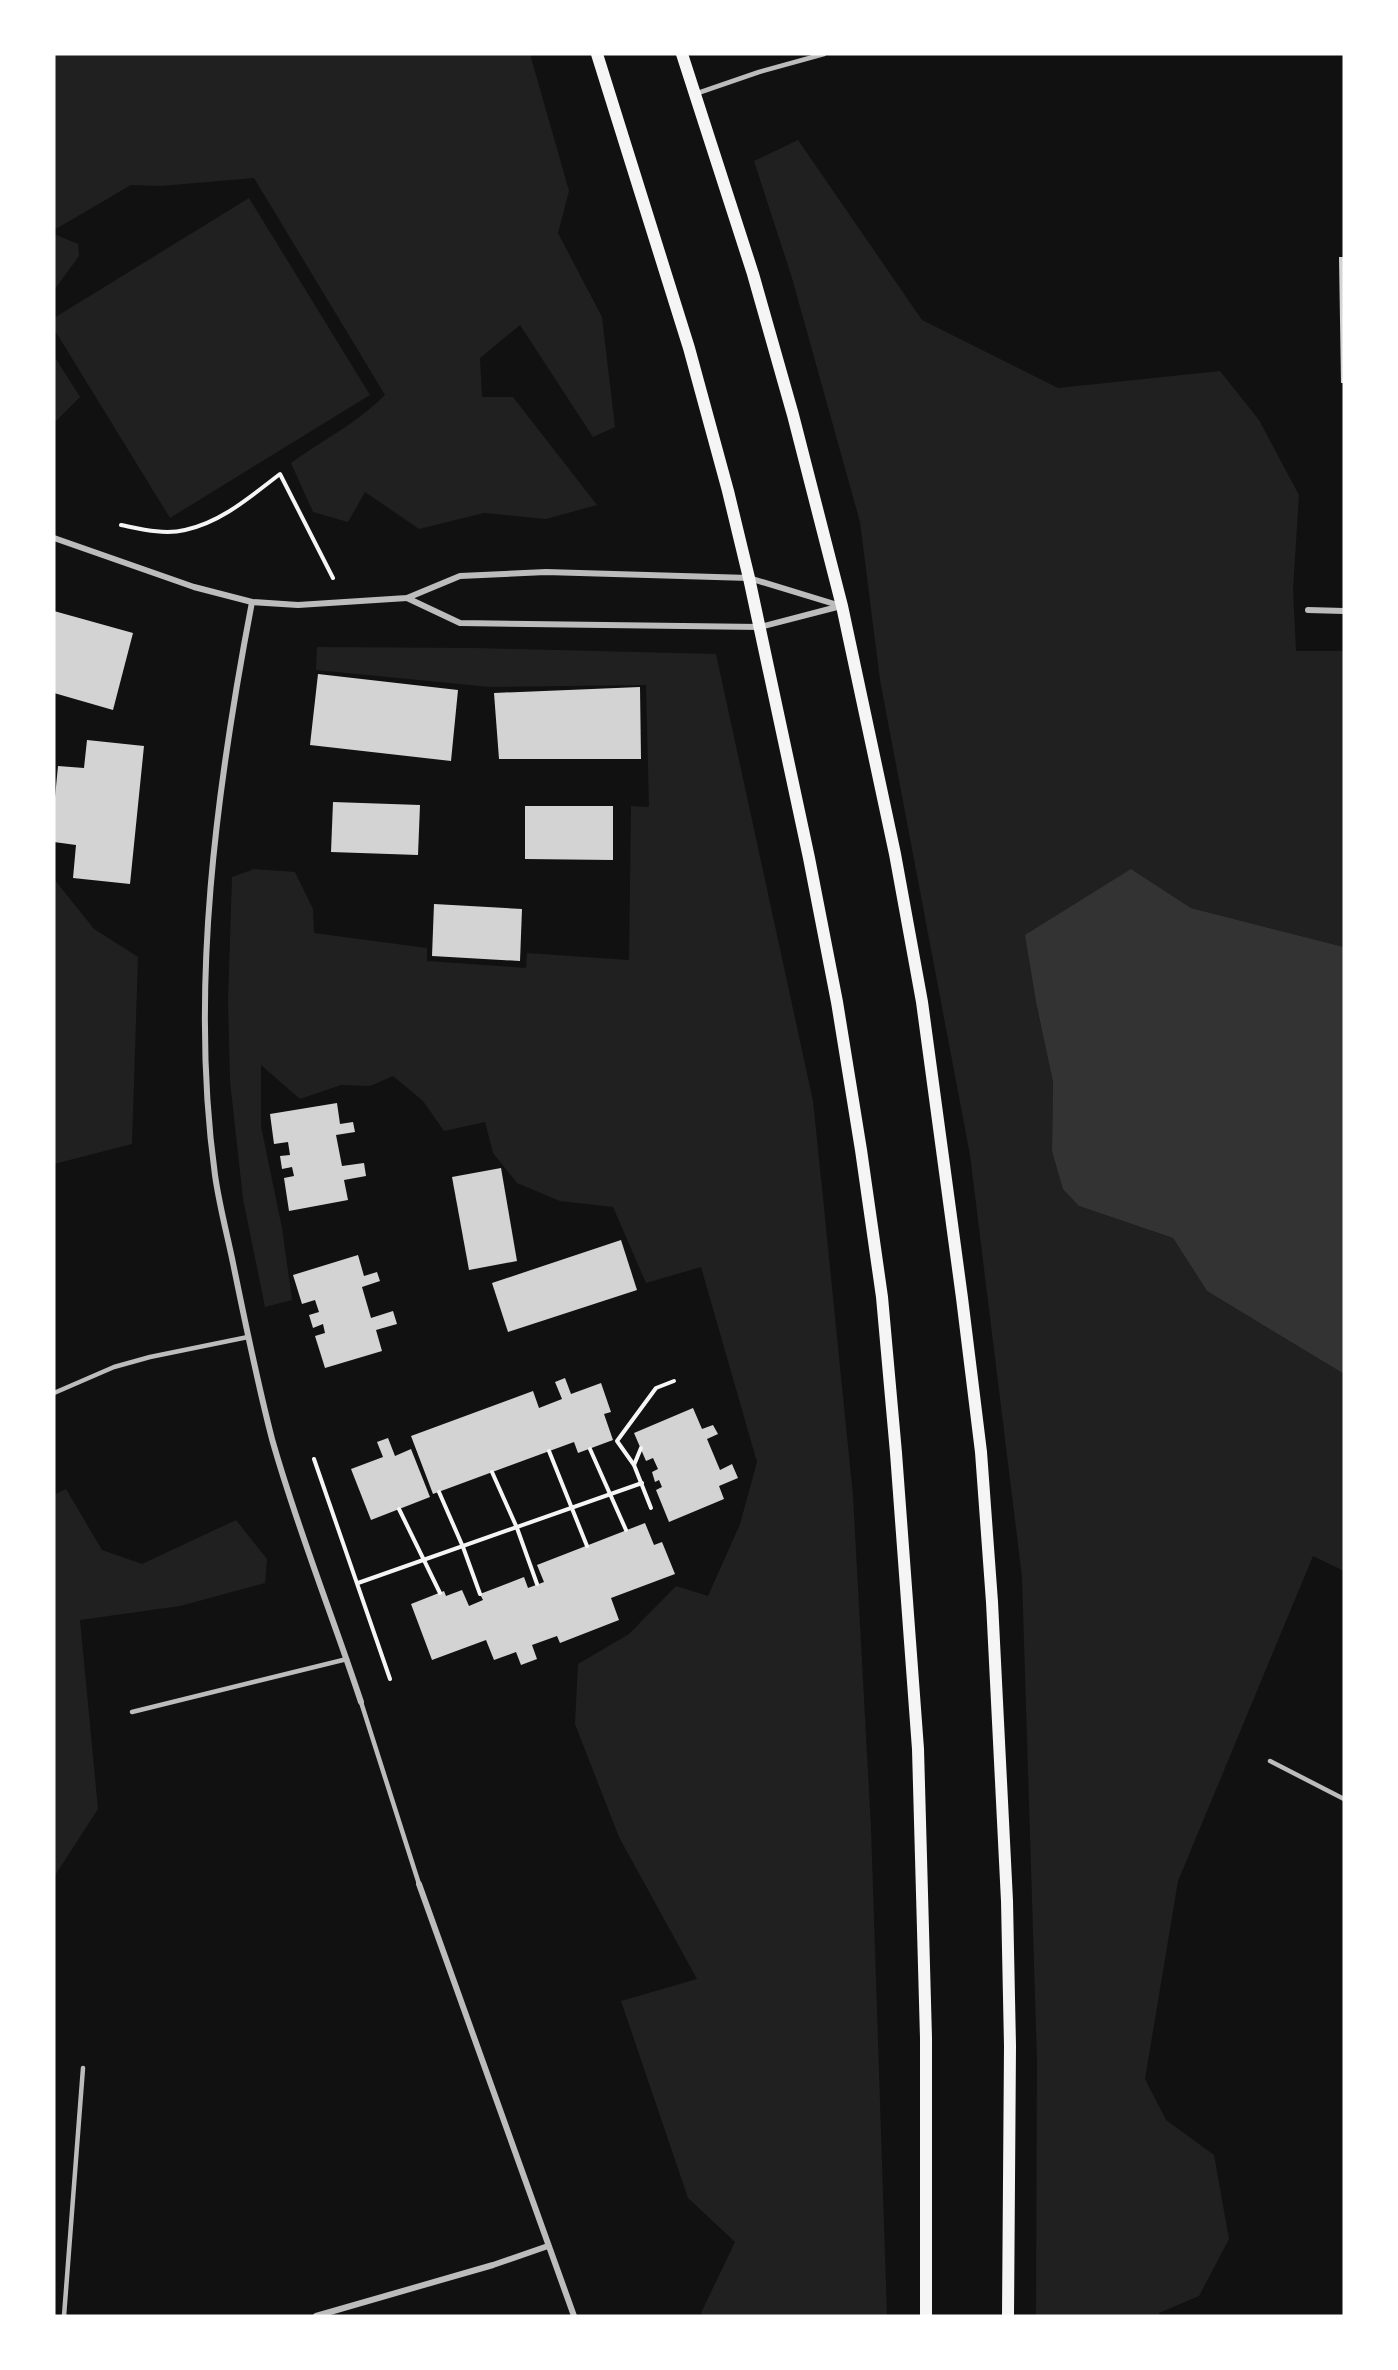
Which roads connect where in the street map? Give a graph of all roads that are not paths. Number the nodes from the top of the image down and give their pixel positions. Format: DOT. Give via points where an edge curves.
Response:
graph roads {
  1 [pos="597,54"];
  2 [pos="682,54"];
  3 [pos="824,54"];
  4 [pos="695,94"];
  5 [pos="54,538"];
  6 [pos="749,578"];
  7 [pos="406,598"];
  8 [pos="252,602"];
  9 [pos="842,606"];
  10 [pos="1308,610"];
  11 [pos="1344,611"];
  12 [pos="760,627"];
  13 [pos="248,1336"];
  14 [pos="54,1393"];
  15 [pos="347,1659"];
  16 [pos="361,1702"];
  17 [pos="132,1712"];
  18 [pos="1270,1761"];
  19 [pos="1344,1800"];
  20 [pos="419,1884"];
  21 [pos="83,2068"];
  22 [pos="548,2246"];
  23 [pos="64,2316"];
  24 [pos="316,2316"];
  25 [pos="574,2316"];
  26 [pos="926,2316"];
  27 [pos="1008,2316"];
  1 -- 6 [label="main road" via="688,348"];
  2 -- 4 [label="main road"];
  3 -- 4 [label="lane"];
  4 -- 9 [label="main road" via="753,274"];
  5 -- 8 [label="street" via="194,587"];
  6 -- 7 [label="street" via="546,572 460,576"];
  6 -- 9 [label="street"];
  6 -- 12 [label="main road"];
  7 -- 8 [label="street" via="309,604"];
  7 -- 12 [label="street" via="460,623"];
  8 -- 13 [label="street" via="213,864 206,1012 207,1097 215,1176"];
  9 -- 12 [label="street"];
  9 -- 27 [label="main road" via="893,843 922,1002 981,1452 1007,1901"];
  10 -- 11 [label="street"];
  12 -- 26 [label="main road" via="837,1002 882,1297 918,1749 926,2038"];
  13 -- 14 [label="lane" via="114,1367"];
  13 -- 15 [label="street" via="273,1440"];
  15 -- 16 [label="street"];
  15 -- 17 [label="lane"];
  16 -- 20 [label="lane"];
  18 -- 19 [label="lane"];
  20 -- 22 [label="street"];
  21 -- 23 [label="lane"];
  22 -- 24 [label="street"];
  22 -- 25 [label="street"];
}
